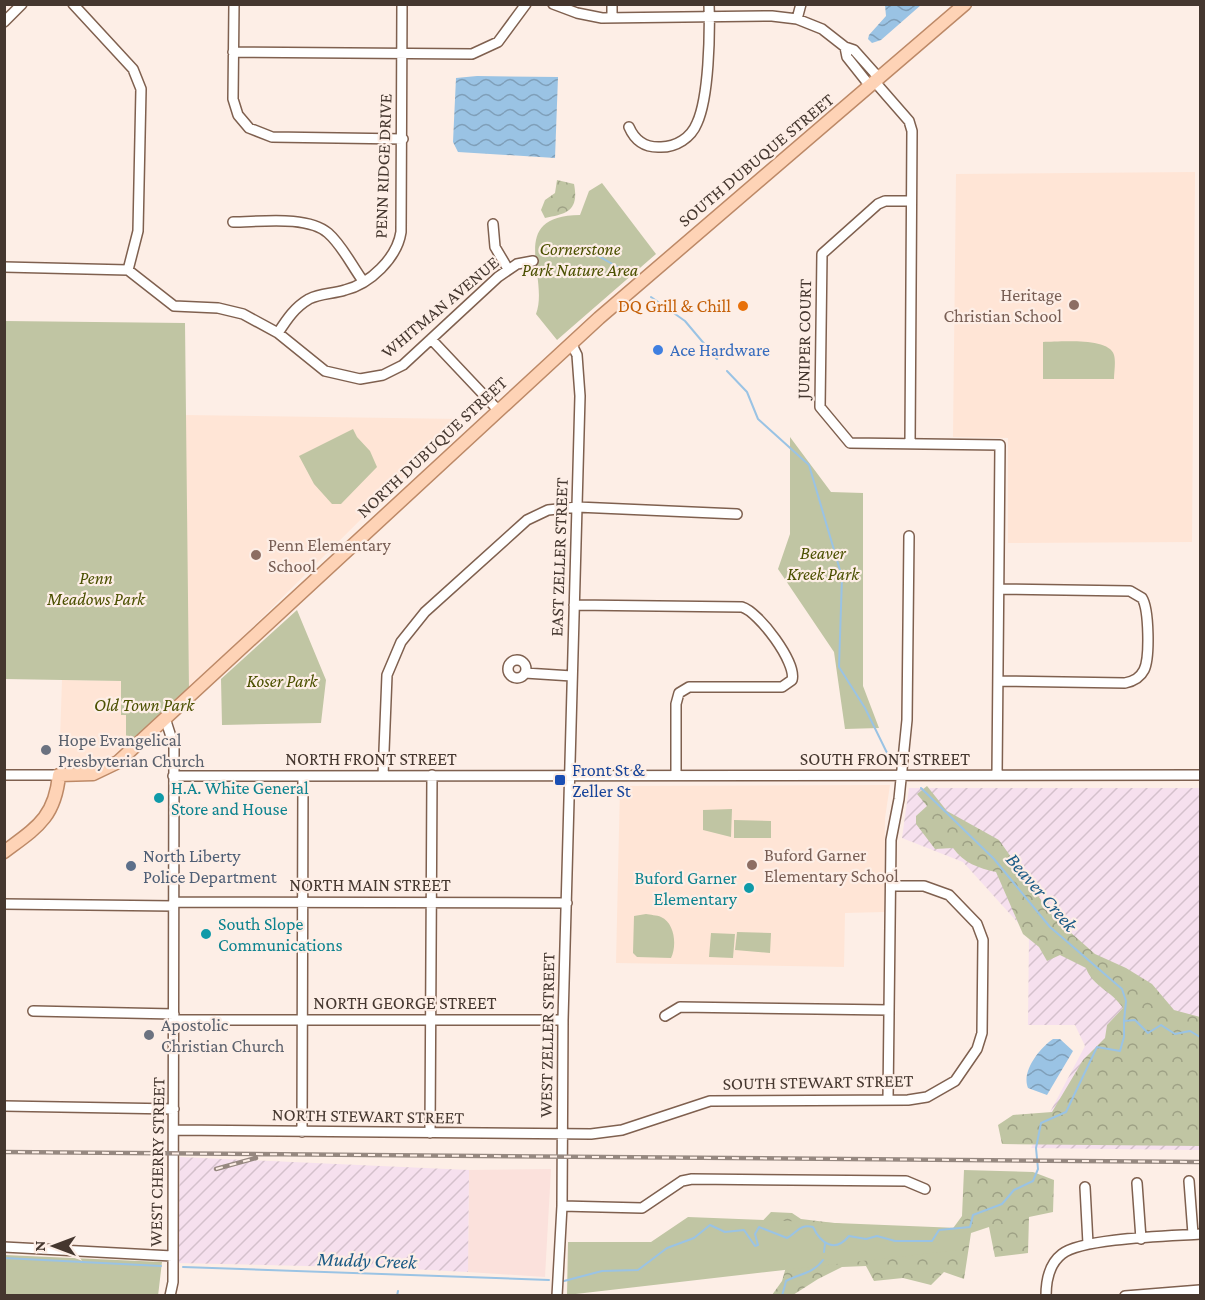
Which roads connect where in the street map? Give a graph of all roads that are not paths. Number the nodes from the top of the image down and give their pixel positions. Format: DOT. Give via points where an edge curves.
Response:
graph roads {
  1 [pos="22,4"];
  2 [pos="73,4"];
  3 [pos="234,4"];
  4 [pos="402,4"];
  5 [pos="526,4"];
  6 [pos="553,4"];
  7 [pos="612,4"];
  8 [pos="709,4"];
  9 [pos="801,4"];
  10 [pos="965,4"];
  11 [pos="612,18"];
  12 [pos="709,18"];
  13 [pos="797,19"];
  14 [pos="4,22"];
  15 [pos="233,52"];
  16 [pos="402,54"];
  17 [pos="875,82"];
  18 [pos="628,127"];
  19 [pos="403,139"];
  20 [pos="911,201"];
  21 [pos="233,222"];
  22 [pos="493,224"];
  23 [pos="533,261"];
  24 [pos="4,267"];
  25 [pos="508,269"];
  26 [pos="128,270"];
  27 [pos="363,282"];
  28 [pos="278,333"];
  29 [pos="431,339"];
  30 [pos="571,343"];
  31 [pos="498,410"];
  32 [pos="910,444"];
  33 [pos="577,507"];
  34 [pos="737,514"];
  35 [pos="909,536"];
  36 [pos="999,589"];
  37 [pos="574,605"];
  38 [pos="525,673"];
  39 [pos="572,676"];
  40 [pos="998,681"];
  41 [pos="165,718"];
  42 [pos="676,774"];
  43 [pos="900,774"];
  44 [pos="4,775"];
  45 [pos="59,775"];
  46 [pos="432,775"];
  47 [pos="569,775"];
  48 [pos="998,775"];
  49 [pos="1200,775"];
  50 [pos="173,776"];
  51 [pos="303,776"];
  52 [pos="383,776"];
  53 [pos="4,852"];
  54 [pos="892,886"];
  55 [pos="303,901"];
  56 [pos="431,902"];
  57 [pos="567,903"];
  58 [pos="4,904"];
  59 [pos="174,904"];
  60 [pos="890,1010"];
  61 [pos="33,1011"];
  62 [pos="665,1016"];
  63 [pos="174,1017"];
  64 [pos="302,1020"];
  65 [pos="430,1020"];
  66 [pos="563,1020"];
  67 [pos="888,1100"];
  68 [pos="4,1106"];
  69 [pos="174,1109"];
  70 [pos="174,1130"];
  71 [pos="302,1132"];
  72 [pos="430,1133"];
  73 [pos="562,1134"];
  74 [pos="1189,1181"];
  75 [pos="1137,1182"];
  76 [pos="1085,1187"];
  77 [pos="925,1190"];
  78 [pos="562,1206"];
  79 [pos="1197,1234"];
  80 [pos="1141,1239"];
  81 [pos="1088,1244"];
  82 [pos="4,1247"];
  83 [pos="172,1256"];
  84 [pos="1200,1290"];
  85 [pos="170,1296"];
  86 [pos="557,1296"];
  87 [pos="1046,1296"];
  88 [pos="1125,1296"];
  1 -- 14 [label="street"];
  2 -- 26 [label="street" via="132,69 141,89 138,231"];
  3 -- 15 [label="street"];
  4 -- 16 [label="street, PENN RIDGE DRIVE"];
  5 -- 16 [label="street" via="498,42 483,51"];
  6 -- 11 [label="street" via="583,15"];
  7 -- 11 [label="street"];
  8 -- 12 [label="street"];
  9 -- 13 [label="street"];
  10 -- 17 [label="main road, SOUTH DUBUQUE STREET"];
  11 -- 12 [label="street"];
  12 -- 13 [label="street"];
  12 -- 18 [label="street" via="701,112 690,135 671,146 651,147 633,138"];
  13 -- 17 [label="street" via="822,29 845,47 847,57"];
  15 -- 16 [label="street"];
  15 -- 19 [label="street" via="235,108 243,122 257,133 273,137"];
  16 -- 19 [label="street, PENN RIDGE DRIVE"];
  17 -- 20 [label="street" via="911,126"];
  17 -- 30 [label="main road, SOUTH DUBUQUE STREET"];
  19 -- 27 [label="street, PENN RIDGE DRIVE" via="398,244 387,261"];
  20 -- 32 [label="street"];
  20 -- 32 [label="street, JUNIPER COURT" via="878,204 822,254 820,384 821,410 848,442"];
  21 -- 27 [label="street" via="304,222 320,227 334,240"];
  22 -- 25 [label="street" via="495,247"];
  23 -- 25 [label="street, WHITMAN AVENUE"];
  24 -- 26 [label="street"];
  25 -- 29 [label="street, WHITMAN AVENUE"];
  26 -- 28 [label="street, WHITMAN AVENUE" via="174,306 230,311 255,319"];
  27 -- 28 [label="street, PENN RIDGE DRIVE" via="309,299 294,310"];
  28 -- 29 [label="street, WHITMAN AVENUE" via="325,371 360,379 392,371"];
  29 -- 31 [label="street"];
  30 -- 31 [label="main road, NORTH DUBUQUE STREET"];
  30 -- 33 [label="street, EAST ZELLER STREET" via="577,355 580,396"];
  31 -- 41 [label="main road, NORTH DUBUQUE STREET"];
  32 -- 36 [label="street, JUNIPER COURT" via="1000,445"];
  33 -- 34 [label="street"];
  33 -- 37 [label="street, EAST ZELLER STREET"];
  33 -- 52 [label="street" via="548,510 527,520 408,630 387,675"];
  35 -- 43 [label="street" via="907,720"];
  36 -- 40 [label="street"];
  36 -- 40 [label="street" via="1130,591 1142,598 1147,614 1145,668 1135,680"];
  37 -- 39 [label="street, EAST ZELLER STREET"];
  37 -- 42 [label="street" via="742,607 761,619 791,665 792,680 782,687 689,687 679,693"];
  38 -- 39 [label="street"];
  39 -- 47 [label="street, EAST ZELLER STREET"];
  40 -- 48 [label="street"];
  41 -- 45 [label="main road, NORTH DUBUQUE STREET" via="118,762 100,772"];
  41 -- 50 [label="street, WEST CHERRY STREET" via="174,746"];
  42 -- 43 [label="street, SOUTH FRONT STREET"];
  42 -- 47 [label="street, SOUTH FRONT STREET"];
  43 -- 48 [label="street, SOUTH FRONT STREET"];
  43 -- 54 [label="street" via="900,799 891,840"];
  44 -- 45 [label="street"];
  45 -- 53 [label="main road" via="50,813"];
  46 -- 47 [label="street, NORTH FRONT STREET"];
  46 -- 52 [label="street, NORTH FRONT STREET"];
  46 -- 56 [label="street"];
  47 -- 57 [label="street, WEST ZELLER STREET"];
  48 -- 49 [label="street, SOUTH FRONT STREET"];
  50 -- 51 [label="street, NORTH FRONT STREET"];
  50 -- 59 [label="street, WEST CHERRY STREET"];
  51 -- 52 [label="street, NORTH FRONT STREET"];
  51 -- 55 [label="street"];
  54 -- 60 [label="street"];
  54 -- 67 [label="street, SOUTH STEWART STREET" via="924,886 949,895 977,924 982,940 982,1033 977,1049 955,1081 927,1097"];
  55 -- 56 [label="street, NORTH MAIN STREET"];
  55 -- 59 [label="street, NORTH MAIN STREET"];
  55 -- 64 [label="street"];
  56 -- 57 [label="street, NORTH MAIN STREET"];
  56 -- 65 [label="street"];
  57 -- 66 [label="street, WEST ZELLER STREET"];
  58 -- 59 [label="street, NORTH MAIN STREET"];
  59 -- 63 [label="street, WEST CHERRY STREET"];
  60 -- 62 [label="street" via="680,1007"];
  60 -- 67 [label="street"];
  61 -- 63 [label="street, NORTH GEORGE STREET"];
  63 -- 64 [label="street, NORTH GEORGE STREET"];
  63 -- 69 [label="street, WEST CHERRY STREET"];
  64 -- 65 [label="street, NORTH GEORGE STREET"];
  64 -- 71 [label="street"];
  65 -- 66 [label="street, NORTH GEORGE STREET"];
  65 -- 72 [label="street"];
  66 -- 73 [label="street, WEST ZELLER STREET"];
  67 -- 73 [label="street, SOUTH STEWART STREET" via="710,1101 622,1130"];
  68 -- 69 [label="street"];
  69 -- 70 [label="street, WEST CHERRY STREET"];
  70 -- 71 [label="street, NORTH STEWART STREET"];
  70 -- 83 [label="street, WEST CHERRY STREET"];
  71 -- 72 [label="street, NORTH STEWART STREET"];
  72 -- 73 [label="street, NORTH STEWART STREET"];
  73 -- 78 [label="street, WEST ZELLER STREET"];
  74 -- 79 [label="street"];
  75 -- 80 [label="street"];
  76 -- 81 [label="street"];
  77 -- 78 [label="street" via="906,1180 692,1179 682,1181 642,1208"];
  78 -- 86 [label="street, WEST ZELLER STREET"];
  79 -- 80 [label="street"];
  80 -- 81 [label="street"];
  81 -- 87 [label="street" via="1057,1258 1048,1275"];
  82 -- 83 [label="street"];
  83 -- 85 [label="street, WEST CHERRY STREET"];
  84 -- 88 [label="street"];
}
